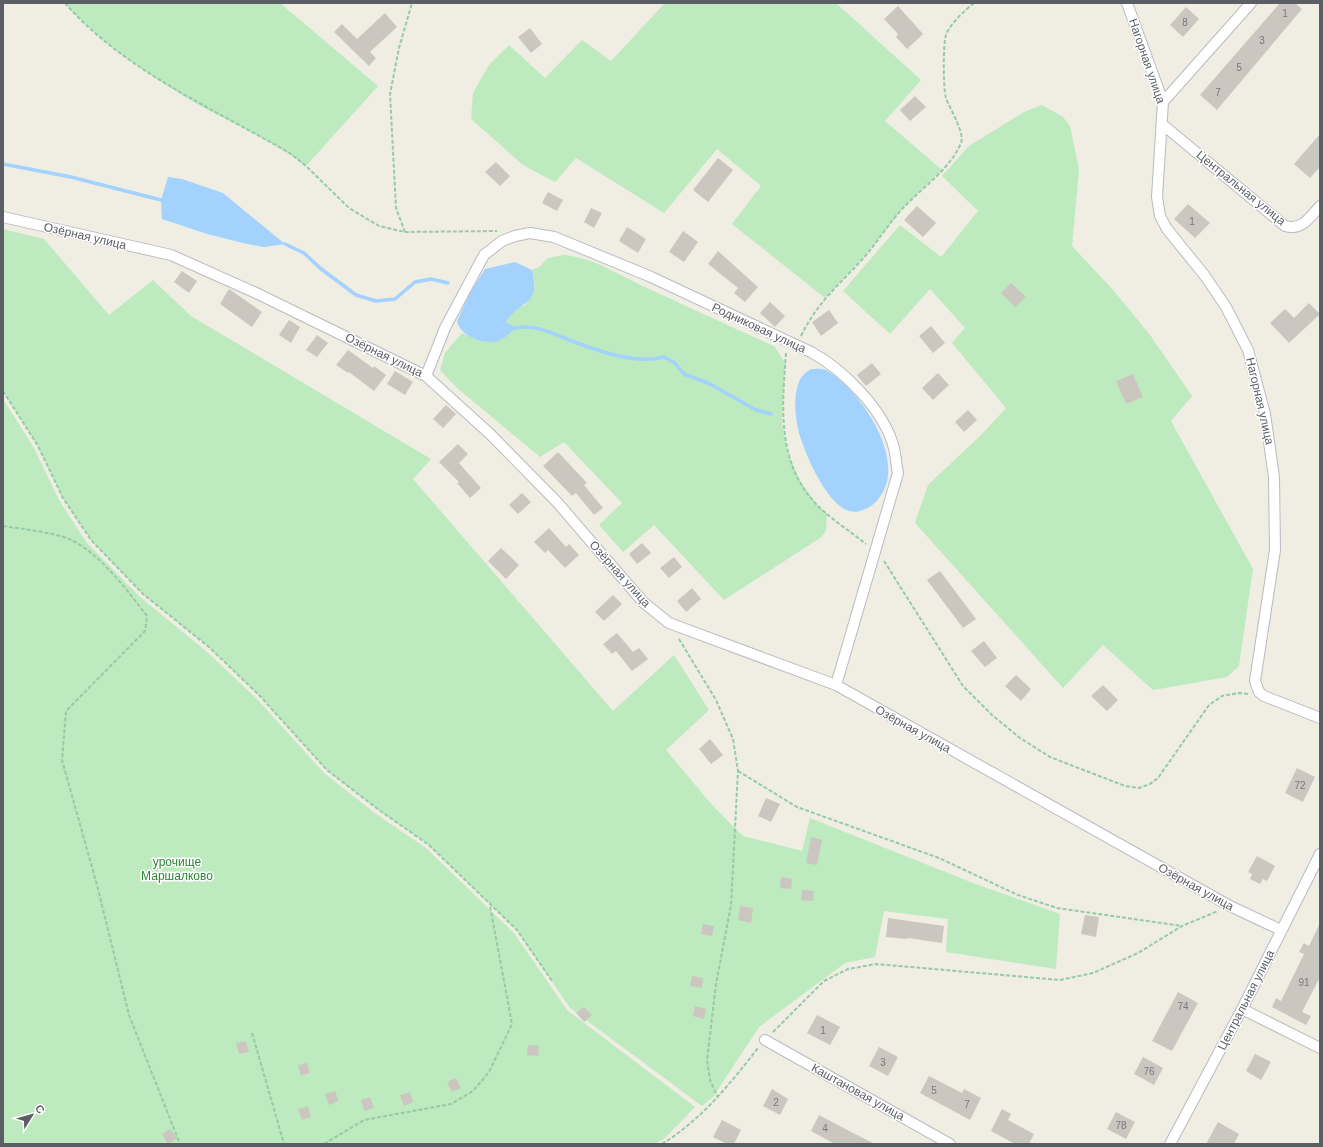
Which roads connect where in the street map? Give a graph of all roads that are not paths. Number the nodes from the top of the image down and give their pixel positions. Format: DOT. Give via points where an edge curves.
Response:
graph roads {
  1 [pos="1127,3"];
  2 [pos="1251,3"];
  3 [pos="1163,102"];
  4 [pos="1162,124"];
  5 [pos="1320,206"];
  6 [pos="3,217"];
  7 [pos="426,376"];
  8 [pos="836,685"];
  9 [pos="1320,718"];
  10 [pos="1320,854"];
  11 [pos="1281,930"];
  12 [pos="1242,1009"];
  13 [pos="765,1040"];
  14 [pos="1320,1048"];
  15 [pos="950,1144"];
  16 [pos="1170,1144"];
  1 -- 3 [label="street, Нагорная улица"];
  2 -- 3 [label="street"];
  3 -- 4 [label="street, Нагорная улица"];
  4 -- 5 [label="street, Центральная улица" via="1286,226 1298,227"];
  4 -- 9 [label="street, Нагорная улица" via="1157,196 1160,216 1226,308 1248,350 1265,414 1274,477 1275,550 1255,681 1259,692 1264,696"];
  6 -- 7 [label="street, Озёрная улица" via="171,255 256,293"];
  7 -- 8 [label="street, Озёрная улица" via="489,433 556,501 643,602 669,623"];
  7 -- 8 [label="street, Родниковая улица" via="445,328 484,256 502,241 530,234 554,237 649,276 829,362 854,384 885,426 893,447 898,473"];
  8 -- 11 [label="street, Озёрная улица" via="1230,906"];
  10 -- 11 [label="street, Центральная улица"];
  11 -- 12 [label="street, Центральная улица"];
  12 -- 14 [label="street"];
  12 -- 16 [label="street, Центральная улица"];
  13 -- 15 [label="street, Каштановая улица"];
}
